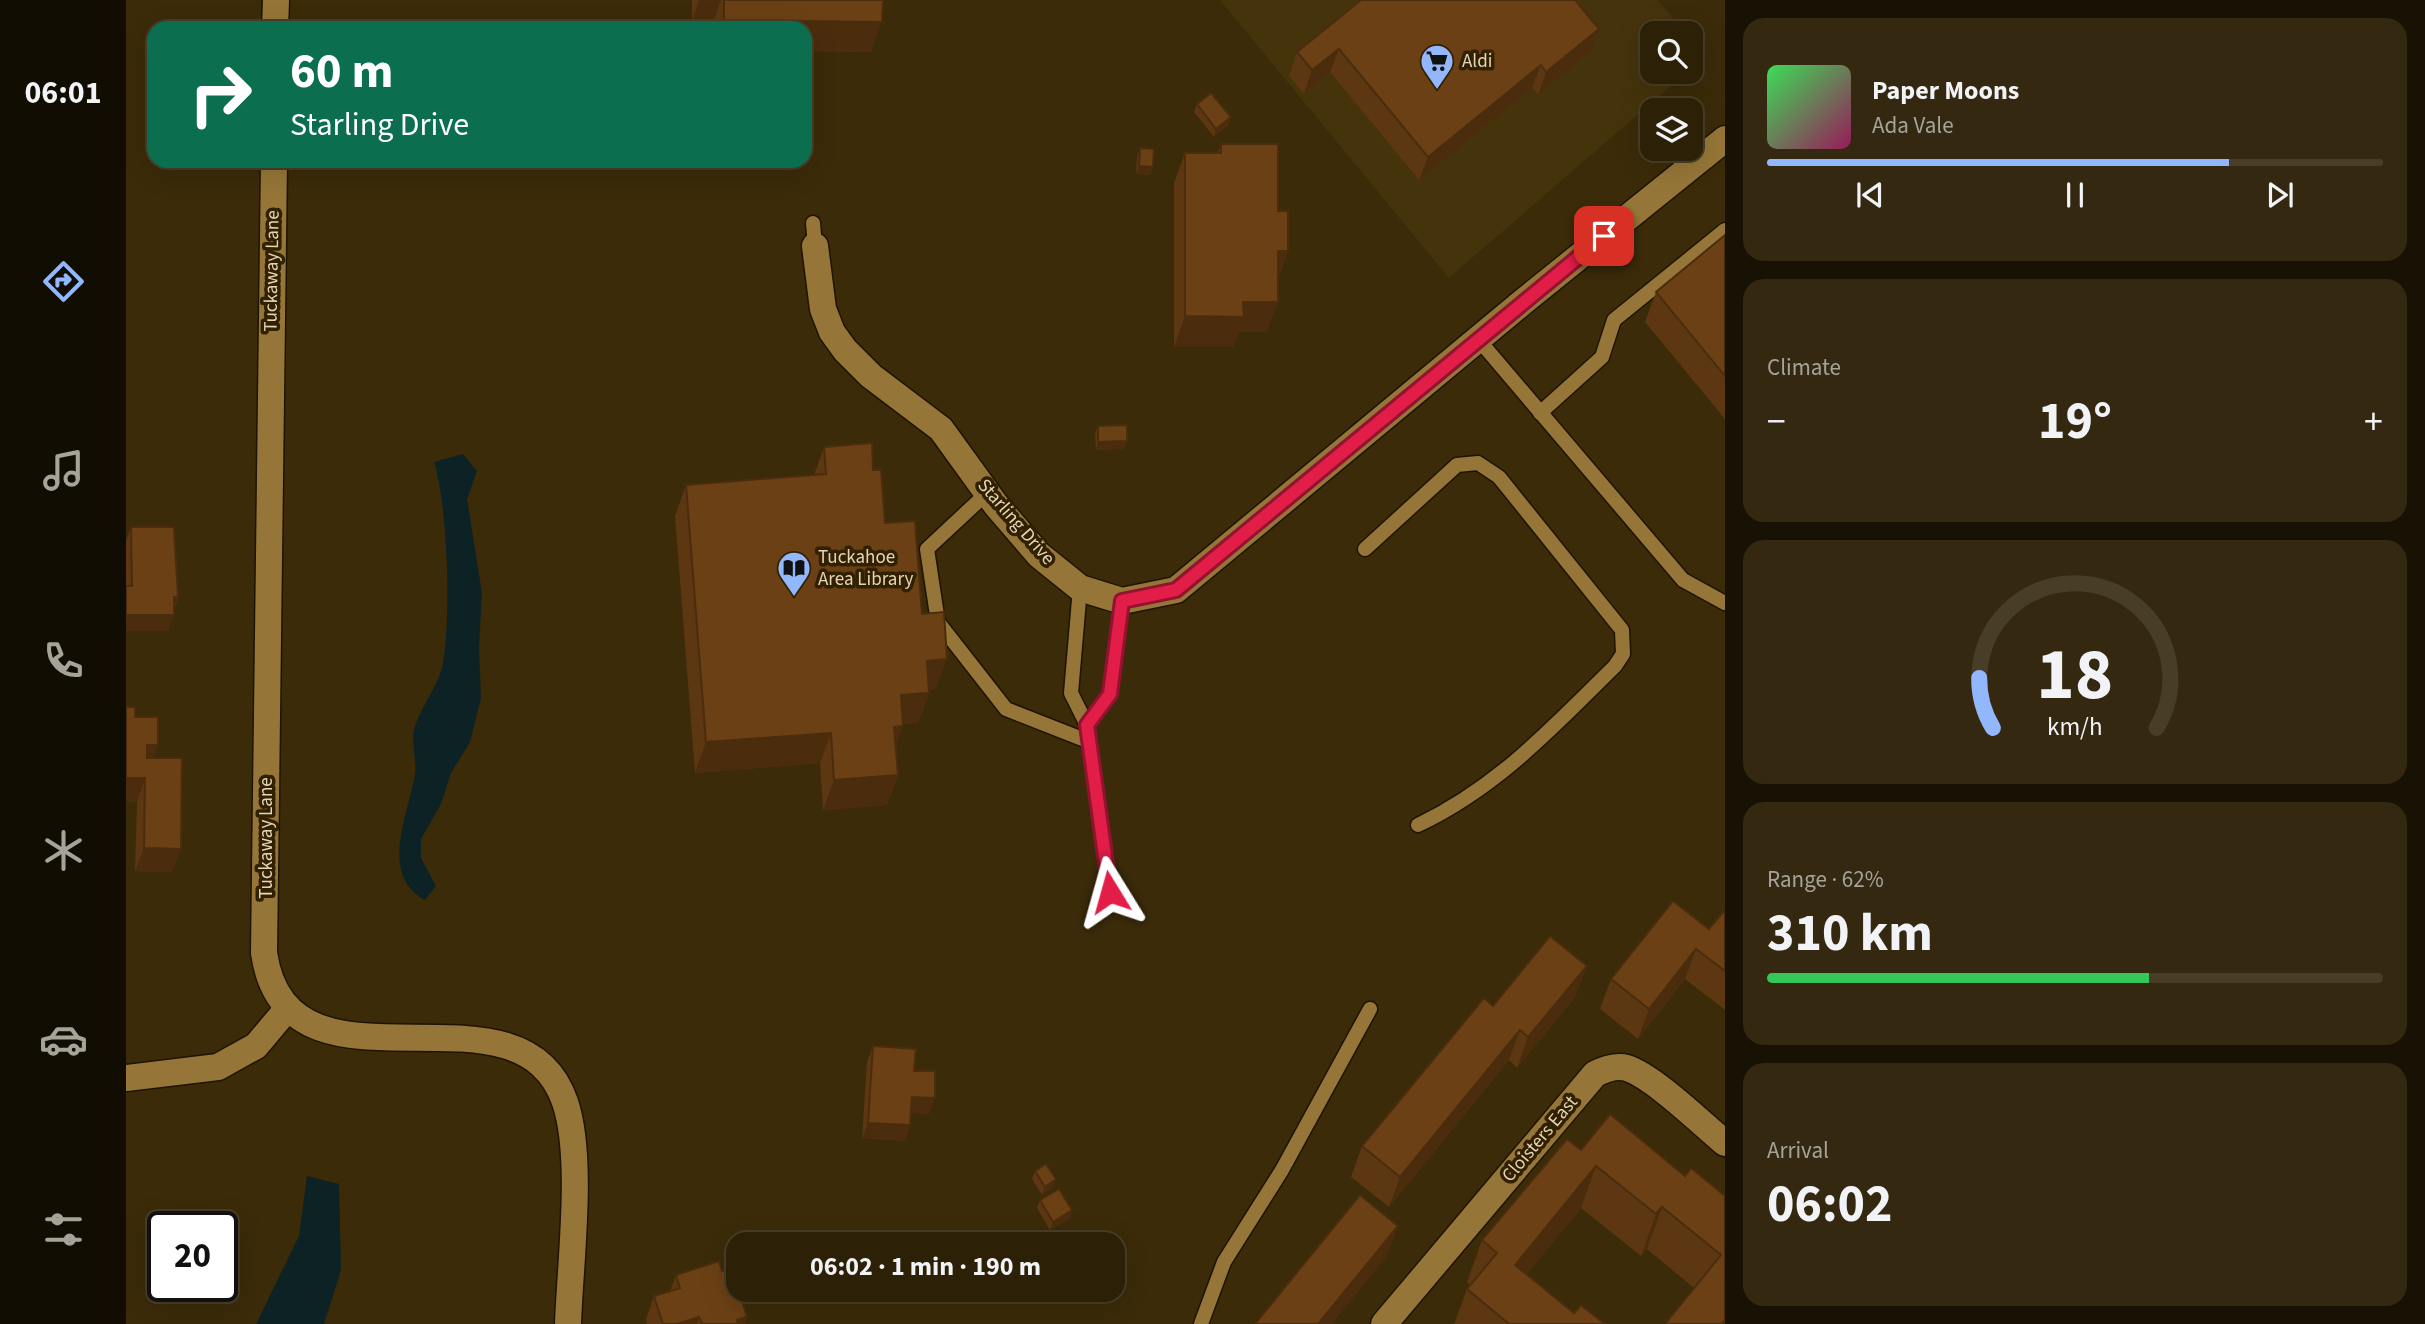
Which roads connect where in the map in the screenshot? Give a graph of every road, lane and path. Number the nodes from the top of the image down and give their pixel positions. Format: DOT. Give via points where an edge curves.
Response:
graph roads {
  1 [pos="276,0"];
  2 [pos="275,21"];
  3 [pos="1725,139"];
  4 [pos="274,168"];
  5 [pos="1725,230"];
  6 [pos="814,235"];
  7 [pos="1478,339"];
  8 [pos="1541,413"];
  9 [pos="988,493"];
  10 [pos="1365,548"];
  11 [pos="1080,588"];
  12 [pos="1122,601"];
  13 [pos="1725,603"];
  14 [pos="1087,725"];
  15 [pos="1090,742"];
  16 [pos="1418,825"];
  17 [pos="1110,892"];
  18 [pos="288,1008"];
  19 [pos="1370,1009"];
  20 [pos="126,1078"];
  21 [pos="1725,1143"];
  22 [pos="569,1290"];
  23 [pos="552,1324"];
  24 [pos="568,1324"];
  25 [pos="1202,1324"];
  26 [pos="1384,1324"];
  1 -- 2 [label="street"];
  3 -- 7 [label="street, Starling Drive"];
  4 -- 18 [label="street, Tuckaway Lane" via="264,953 271,984"];
  5 -- 8 [label="lane" via="1614,320 1602,357"];
  6 -- 9 [label="street, Starling Drive" via="823,309 832,332 871,376 941,429"];
  7 -- 8 [label="lane"];
  7 -- 12 [label="street, Starling Drive" via="1176,590"];
  8 -- 13 [label="lane" via="1684,580"];
  9 -- 11 [label="street, Starling Drive" via="1040,555"];
  9 -- 15 [label="lane" via="927,549 938,622 1006,709"];
  10 -- 16 [label="lane" via="1457,465 1478,463 1499,477 1622,630 1623,654 1615,666 1531,749 1459,806"];
  11 -- 12 [label="street, Starling Drive"];
  11 -- 14 [label="lane" via="1071,693"];
  12 -- 14 [label="lane" via="1110,694"];
  14 -- 15 [label="lane"];
  15 -- 17 [label="lane"];
  18 -- 20 [label="street" via="256,1046 218,1067"];
  18 -- 22 [label="street, Tuckaway Lane" via="310,1023 351,1035 503,1043 531,1056 553,1077 565,1101 572,1136"];
  19 -- 25 [label="lane" via="1282,1170 1224,1262"];
  21 -- 26 [label="street, Cloisters East" via="1643,1076 1625,1067 1595,1074"];
  22 -- 23 [label="street, Tuckaway Lane"];
  22 -- 24 [label="street, Tuckaway Lane"];
}
